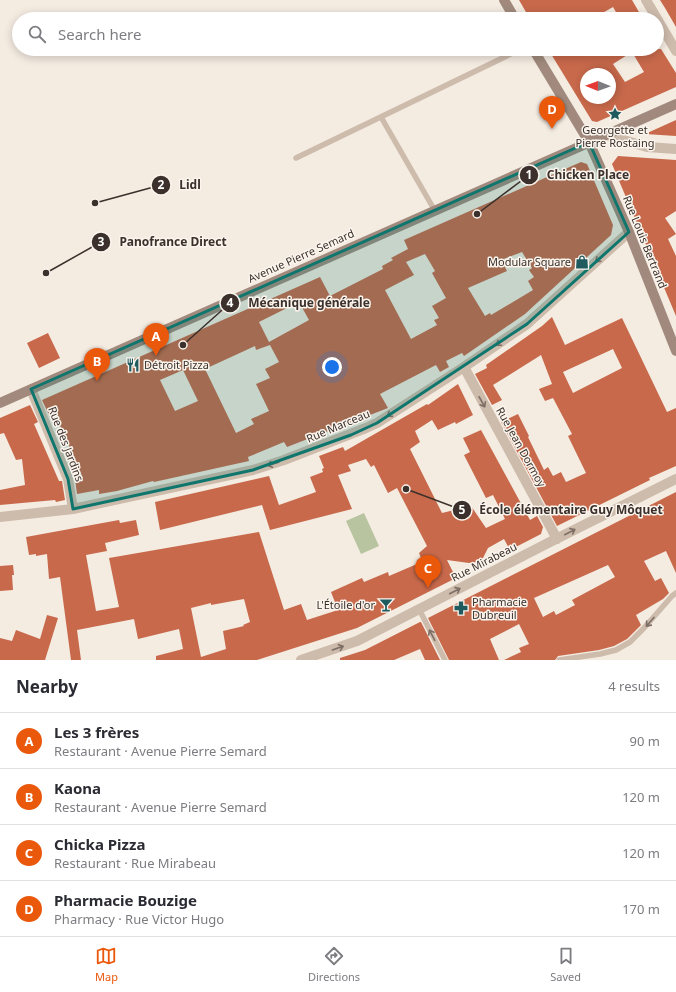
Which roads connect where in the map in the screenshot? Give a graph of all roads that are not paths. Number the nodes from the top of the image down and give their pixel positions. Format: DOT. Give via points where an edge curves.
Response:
graph roads {
  1 [pos="504,0"];
  2 [pos="646,0"];
  3 [pos="512,12"];
  4 [pos="653,12"];
  5 [pos="664,31"];
  6 [pos="676,51"];
  7 [pos="507,56"];
  8 [pos="538,56"];
  9 [pos="676,104"];
  10 [pos="382,117"];
  11 [pos="607,135"];
  12 [pos="589,142"];
  13 [pos="676,149"];
  14 [pos="296,158"];
  15 [pos="435,211"];
  16 [pos="629,232"];
  17 [pos="676,351"];
  18 [pos="464,367"];
  19 [pos="31,389"];
  20 [pos="0,403"];
  21 [pos="676,480"];
  22 [pos="73,509"];
  23 [pos="0,517"];
  24 [pos="557,539"];
  25 [pos="676,593"];
  26 [pos="419,609"];
  27 [pos="301,660"];
  28 [pos="445,660"];
  29 [pos="559,660"];
  1 -- 3 [label="street"];
  2 -- 4 [label="street"];
  5 -- 6 [label="street"];
  7 -- 10 [label="lane"];
  8 -- 12 [label="street, Rue Louis Bertrand"];
  9 -- 11 [label="street, Avenue Pierre Semard"];
  10 -- 14 [label="lane"];
  10 -- 15 [label="lane"];
  11 -- 12 [label="street, Avenue Pierre Semard"];
  11 -- 13 [label="street" via="647,147"];
  12 -- 15 [label="street, Avenue Pierre Semard"];
  12 -- 16 [label="street, Rue Louis Bertrand"];
  15 -- 19 [label="street, Avenue Pierre Semard"];
  16 -- 17 [label="street, Rue Louis Bertrand"];
  16 -- 18 [label="street, Rue Marceau, one-way" via="532,320"];
  18 -- 22 [label="street, Rue Marceau, one-way" via="377,423 284,460 253,470"];
  18 -- 24 [label="street, Rue Jean Dormoy, one-way"];
  19 -- 20 [label="street, Avenue Pierre Semard"];
  19 -- 22 [label="street, Rue des Jardins" via="68,479"];
  24 -- 21 [label="street, Rue Mirabeau, one-way"];
  22 -- 23 [label="street, Rue Marceau"];
  26 -- 24 [label="street, Rue Mirabeau, one-way"];
  25 -- 29 [label="lane, one-way" via="630,642 616,650"];
  27 -- 26 [label="street, Rue Mirabeau, one-way" via="357,641"];
  28 -- 26 [label="lane, one-way"];
}
